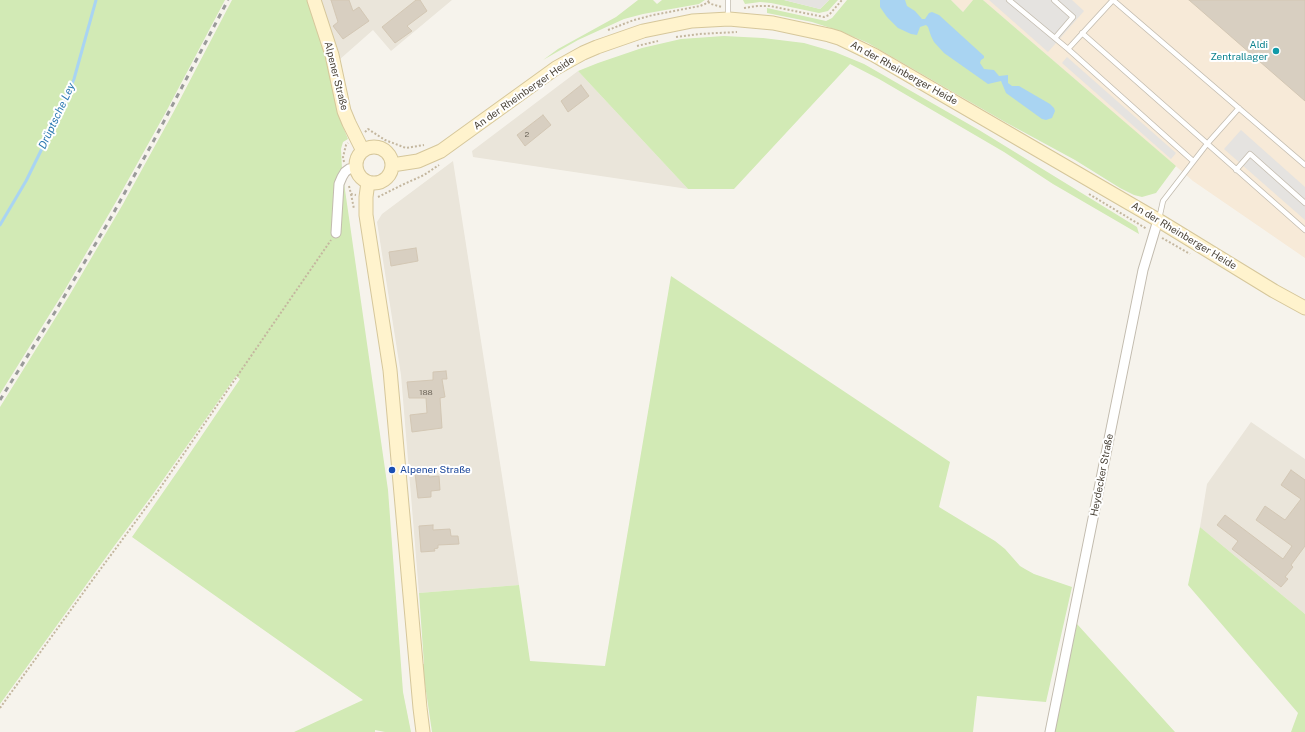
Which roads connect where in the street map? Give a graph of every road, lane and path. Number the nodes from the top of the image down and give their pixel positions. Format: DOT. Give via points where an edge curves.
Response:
graph roads {
  1 [pos="314,0"];
  2 [pos="728,0"];
  3 [pos="842,0"];
  4 [pos="1009,0"];
  5 [pos="1054,0"];
  6 [pos="1113,0"];
  7 [pos="708,2"];
  8 [pos="728,13"];
  9 [pos="739,32"];
  10 [pos="1082,32"];
  11 [pos="674,37"];
  12 [pos="1055,38"];
  13 [pos="662,40"];
  14 [pos="631,48"];
  15 [pos="1068,49"];
  16 [pos="1239,108"];
  17 [pos="1207,144"];
  18 [pos="363,151"];
  19 [pos="1193,161"];
  20 [pos="444,162"];
  21 [pos="392,165"];
  22 [pos="1305,165"];
  23 [pos="351,170"];
  24 [pos="1236,170"];
  25 [pos="368,182"];
  26 [pos="1083,191"];
  27 [pos="366,197"];
  28 [pos="1305,203"];
  29 [pos="1158,220"];
  30 [pos="1305,230"];
  31 [pos="336,233"];
  32 [pos="1154,234"];
  33 [pos="1194,256"];
  34 [pos="1305,308"];
  35 [pos="0,708"];
  36 [pos="423,732"];
  37 [pos="1050,732"];
  1 -- 18 [label="street, Alpener Straße" via="332,55 344,111"];
  2 -- 8 [label="lane"];
  3 -- 8 [label="path" via="824,17 770,6"];
  4 -- 12 [label="lane"];
  5 -- 12 [label="lane" via="1073,17"];
  6 -- 10 [label="lane"];
  6 -- 16 [label="lane"];
  7 -- 8 [label="path"];
  8 -- 21 [label="street, An der Rheinberger Heide" via="659,27 583,53 551,72 441,151 422,160"];
  8 -- 29 [label="street, An der Rheinberger Heide" via="812,30 862,48"];
  9 -- 11 [label="path"];
  10 -- 15 [label="lane"];
  10 -- 17 [label="lane"];
  12 -- 15 [label="lane"];
  13 -- 14 [label="path"];
  15 -- 19 [label="lane"];
  16 -- 17 [label="lane"];
  16 -- 22 [label="lane"];
  17 -- 19 [label="lane"];
  17 -- 24 [label="lane"];
  18 -- 21 [label="street" via="373,147 384,150"];
  18 -- 23 [label="street"];
  19 -- 29 [label="lane" via="1163,201"];
  20 -- 27 [label="path" via="424,175 378,197"];
  21 -- 25 [label="street" via="385,180"];
  23 -- 25 [label="street"];
  23 -- 27 [label="path" via="351,194"];
  23 -- 31 [label="street" via="339,184"];
  24 -- 28 [label="lane" via="1250,154"];
  24 -- 30 [label="lane"];
  25 -- 27 [label="street"];
  26 -- 32 [label="path"];
  27 -- 36 [label="street" via="366,215 390,370"];
  29 -- 32 [label="street, Heydecker Straße"];
  29 -- 34 [label="street, An der Rheinberger Heide" via="1274,292"];
  31 -- 35 [label="path" via="156,494"];
  32 -- 33 [label="path"];
  32 -- 37 [label="street, Heydecker Straße" via="1143,270"];
}
